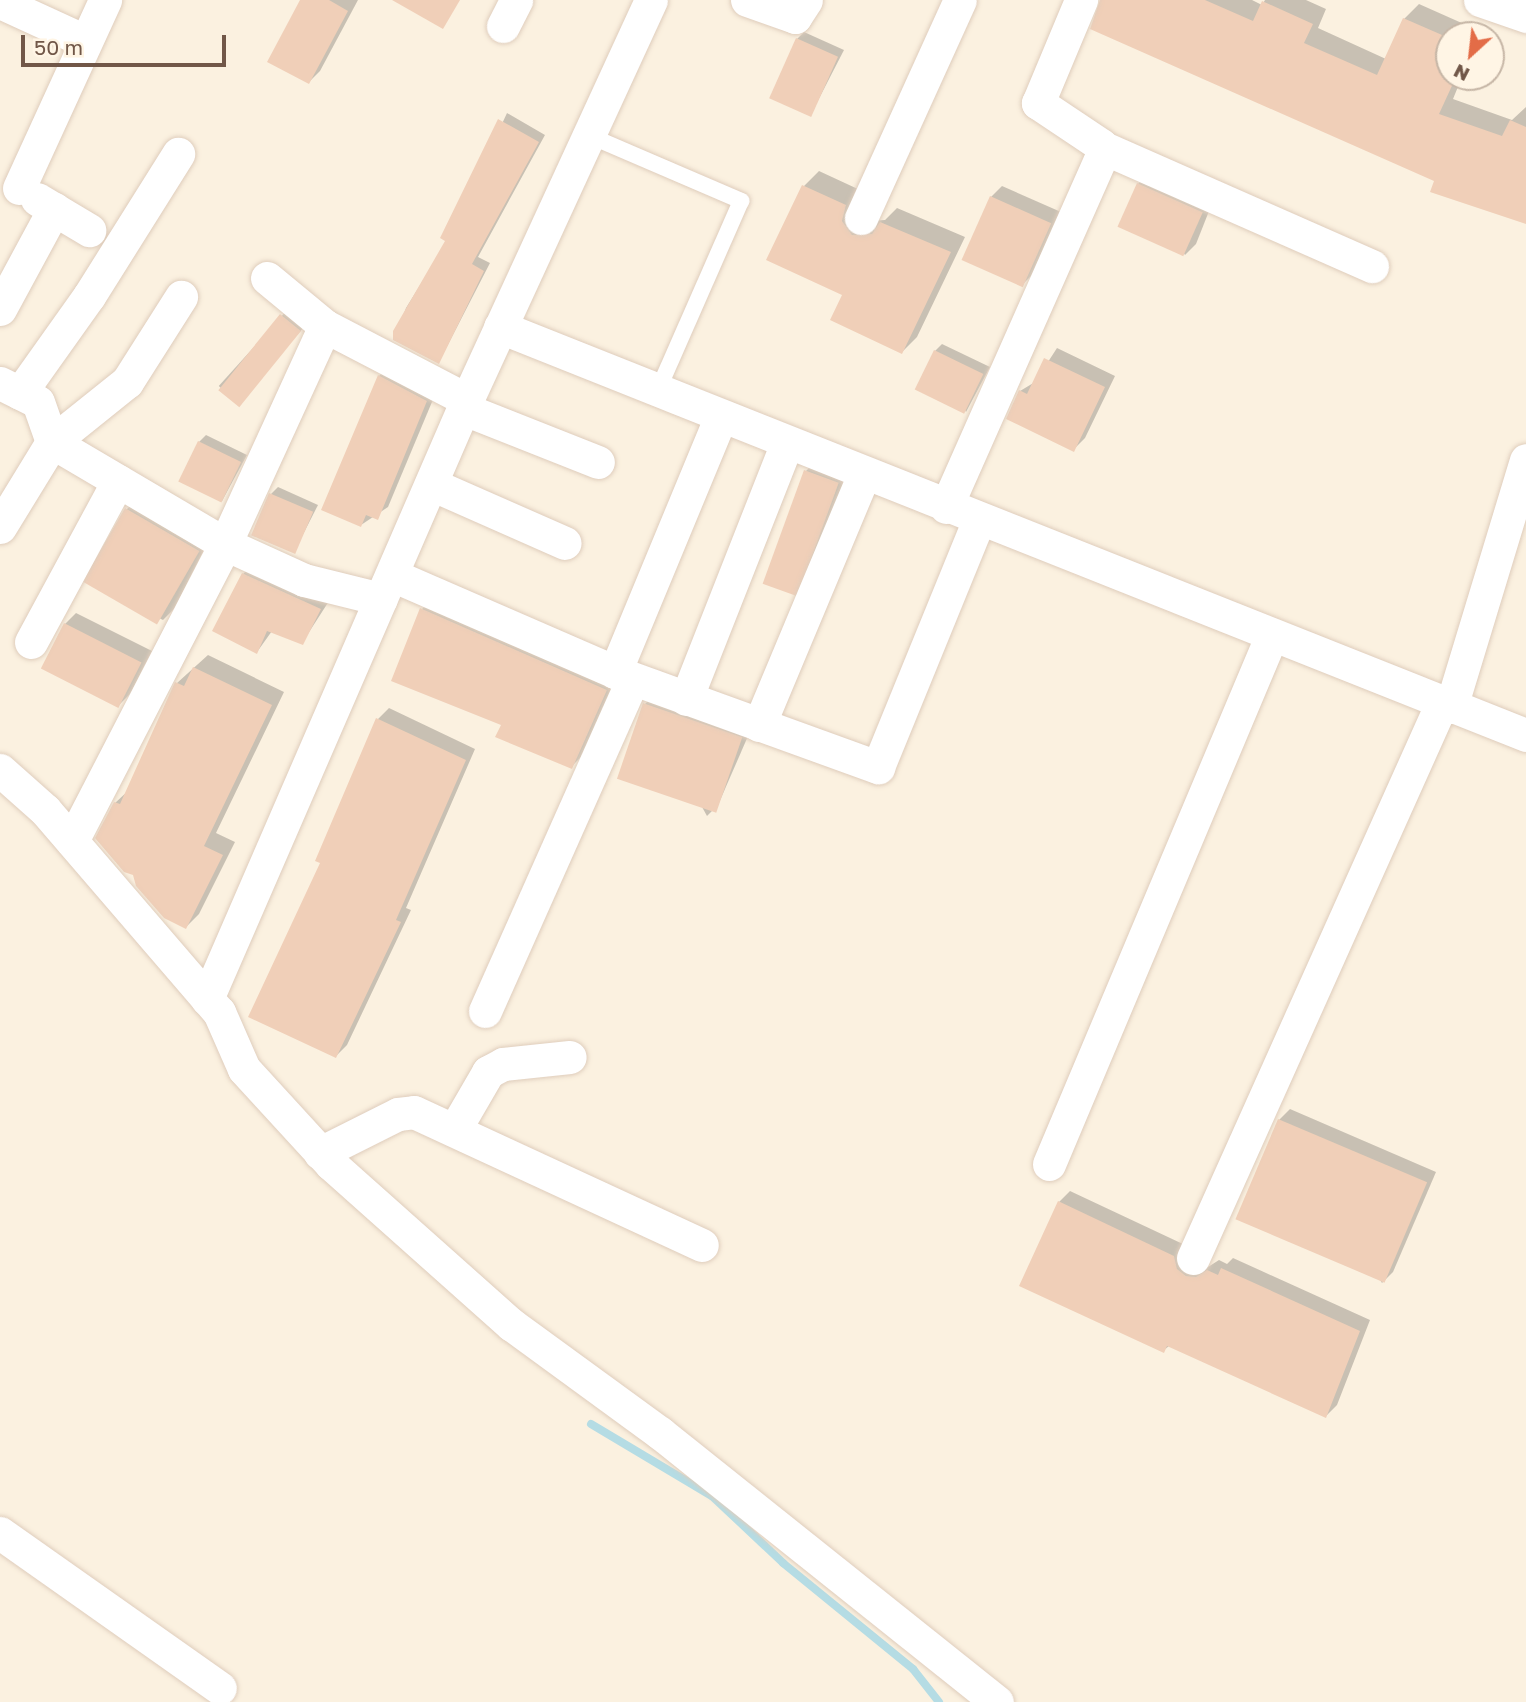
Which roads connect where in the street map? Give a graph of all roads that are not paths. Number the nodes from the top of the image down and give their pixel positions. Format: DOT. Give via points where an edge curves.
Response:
graph roads {
  1 [pos="105,0"];
  2 [pos="651,0"];
  3 [pos="747,0"];
  4 [pos="806,0"];
  5 [pos="960,0"];
  6 [pos="1082,0"];
  7 [pos="1480,0"];
  8 [pos="0,2"];
  9 [pos="1526,16"];
  10 [pos="85,41"];
  11 [pos="588,135"];
  12 [pos="1104,148"];
  13 [pos="178,154"];
  14 [pos="10,184"];
  15 [pos="54,209"];
  16 [pos="861,218"];
  17 [pos="89,230"];
  18 [pos="1372,266"];
  19 [pos="267,278"];
  20 [pos="181,297"];
  21 [pos="0,310"];
  22 [pos="325,326"];
  23 [pos="500,327"];
  24 [pos="10,388"];
  25 [pos="657,390"];
  26 [pos="466,404"];
  27 [pos="721,416"];
  28 [pos="52,442"];
  29 [pos="787,443"];
  30 [pos="1526,460"];
  31 [pos="598,462"];
  32 [pos="864,474"];
  33 [pos="118,481"];
  34 [pos="432,484"];
  35 [pos="946,507"];
  36 [pos="979,520"];
  37 [pos="0,527"];
  38 [pos="565,543"];
  39 [pos="225,544"];
  40 [pos="387,587"];
  41 [pos="1271,637"];
  42 [pos="31,642"];
  43 [pos="624,675"];
  44 [pos="686,699"];
  45 [pos="1446,706"];
  46 [pos="759,725"];
  47 [pos="1526,735"];
  48 [pos="0,770"];
  49 [pos="72,841"];
  50 [pos="207,999"];
  51 [pos="485,1011"];
  52 [pos="570,1057"];
  53 [pos="455,1129"];
  54 [pos="320,1153"];
  55 [pos="1049,1164"];
  56 [pos="702,1245"];
  57 [pos="1193,1258"];
  58 [pos="0,1533"];
  59 [pos="220,1688"];
  60 [pos="996,1702"];
  1 -- 10 [label="street"];
  2 -- 11 [label="street"];
  3 -- 4 [label="street" via="795,16"];
  5 -- 16 [label="street"];
  6 -- 12 [label="street" via="1038,103"];
  7 -- 9 [label="street"];
  8 -- 10 [label="street"];
  10 -- 14 [label="street"];
  11 -- 23 [label="street"];
  11 -- 25 [label="lane" via="741,201"];
  12 -- 18 [label="street"];
  12 -- 35 [label="street"];
  13 -- 24 [label="street" via="89,296"];
  14 -- 15 [label="street"];
  15 -- 17 [label="street"];
  15 -- 21 [label="street"];
  19 -- 22 [label="street"];
  20 -- 28 [label="street" via="127,382"];
  22 -- 26 [label="street"];
  22 -- 39 [label="street"];
  23 -- 25 [label="street"];
  23 -- 26 [label="street"];
  24 -- 28 [label="street" via="42,407"];
  25 -- 27 [label="street"];
  26 -- 31 [label="street"];
  26 -- 34 [label="street"];
  27 -- 29 [label="street"];
  27 -- 43 [label="street"];
  28 -- 33 [label="street"];
  28 -- 37 [label="street"];
  29 -- 32 [label="street"];
  29 -- 44 [label="street"];
  30 -- 45 [label="street"];
  32 -- 35 [label="street"];
  32 -- 46 [label="street"];
  33 -- 39 [label="street"];
  33 -- 42 [label="street"];
  34 -- 38 [label="street"];
  34 -- 40 [label="street"];
  35 -- 36 [label="street"];
  36 -- 41 [label="street"];
  36 -- 46 [label="street" via="878,766"];
  39 -- 40 [label="street" via="304,580"];
  39 -- 49 [label="street"];
  40 -- 43 [label="street"];
  40 -- 50 [label="street"];
  41 -- 45 [label="street"];
  41 -- 55 [label="street"];
  43 -- 44 [label="street"];
  43 -- 51 [label="street"];
  44 -- 46 [label="street"];
  45 -- 47 [label="street"];
  45 -- 57 [label="street"];
  48 -- 49 [label="street"];
  49 -- 50 [label="street"];
  50 -- 54 [label="street" via="219,1012 244,1069"];
  52 -- 53 [label="street" via="503,1064 488,1072"];
  53 -- 54 [label="street" via="414,1112 398,1114"];
  53 -- 56 [label="street"];
  54 -- 60 [label="street" via="512,1325 660,1433"];
  58 -- 59 [label="street"];
}
